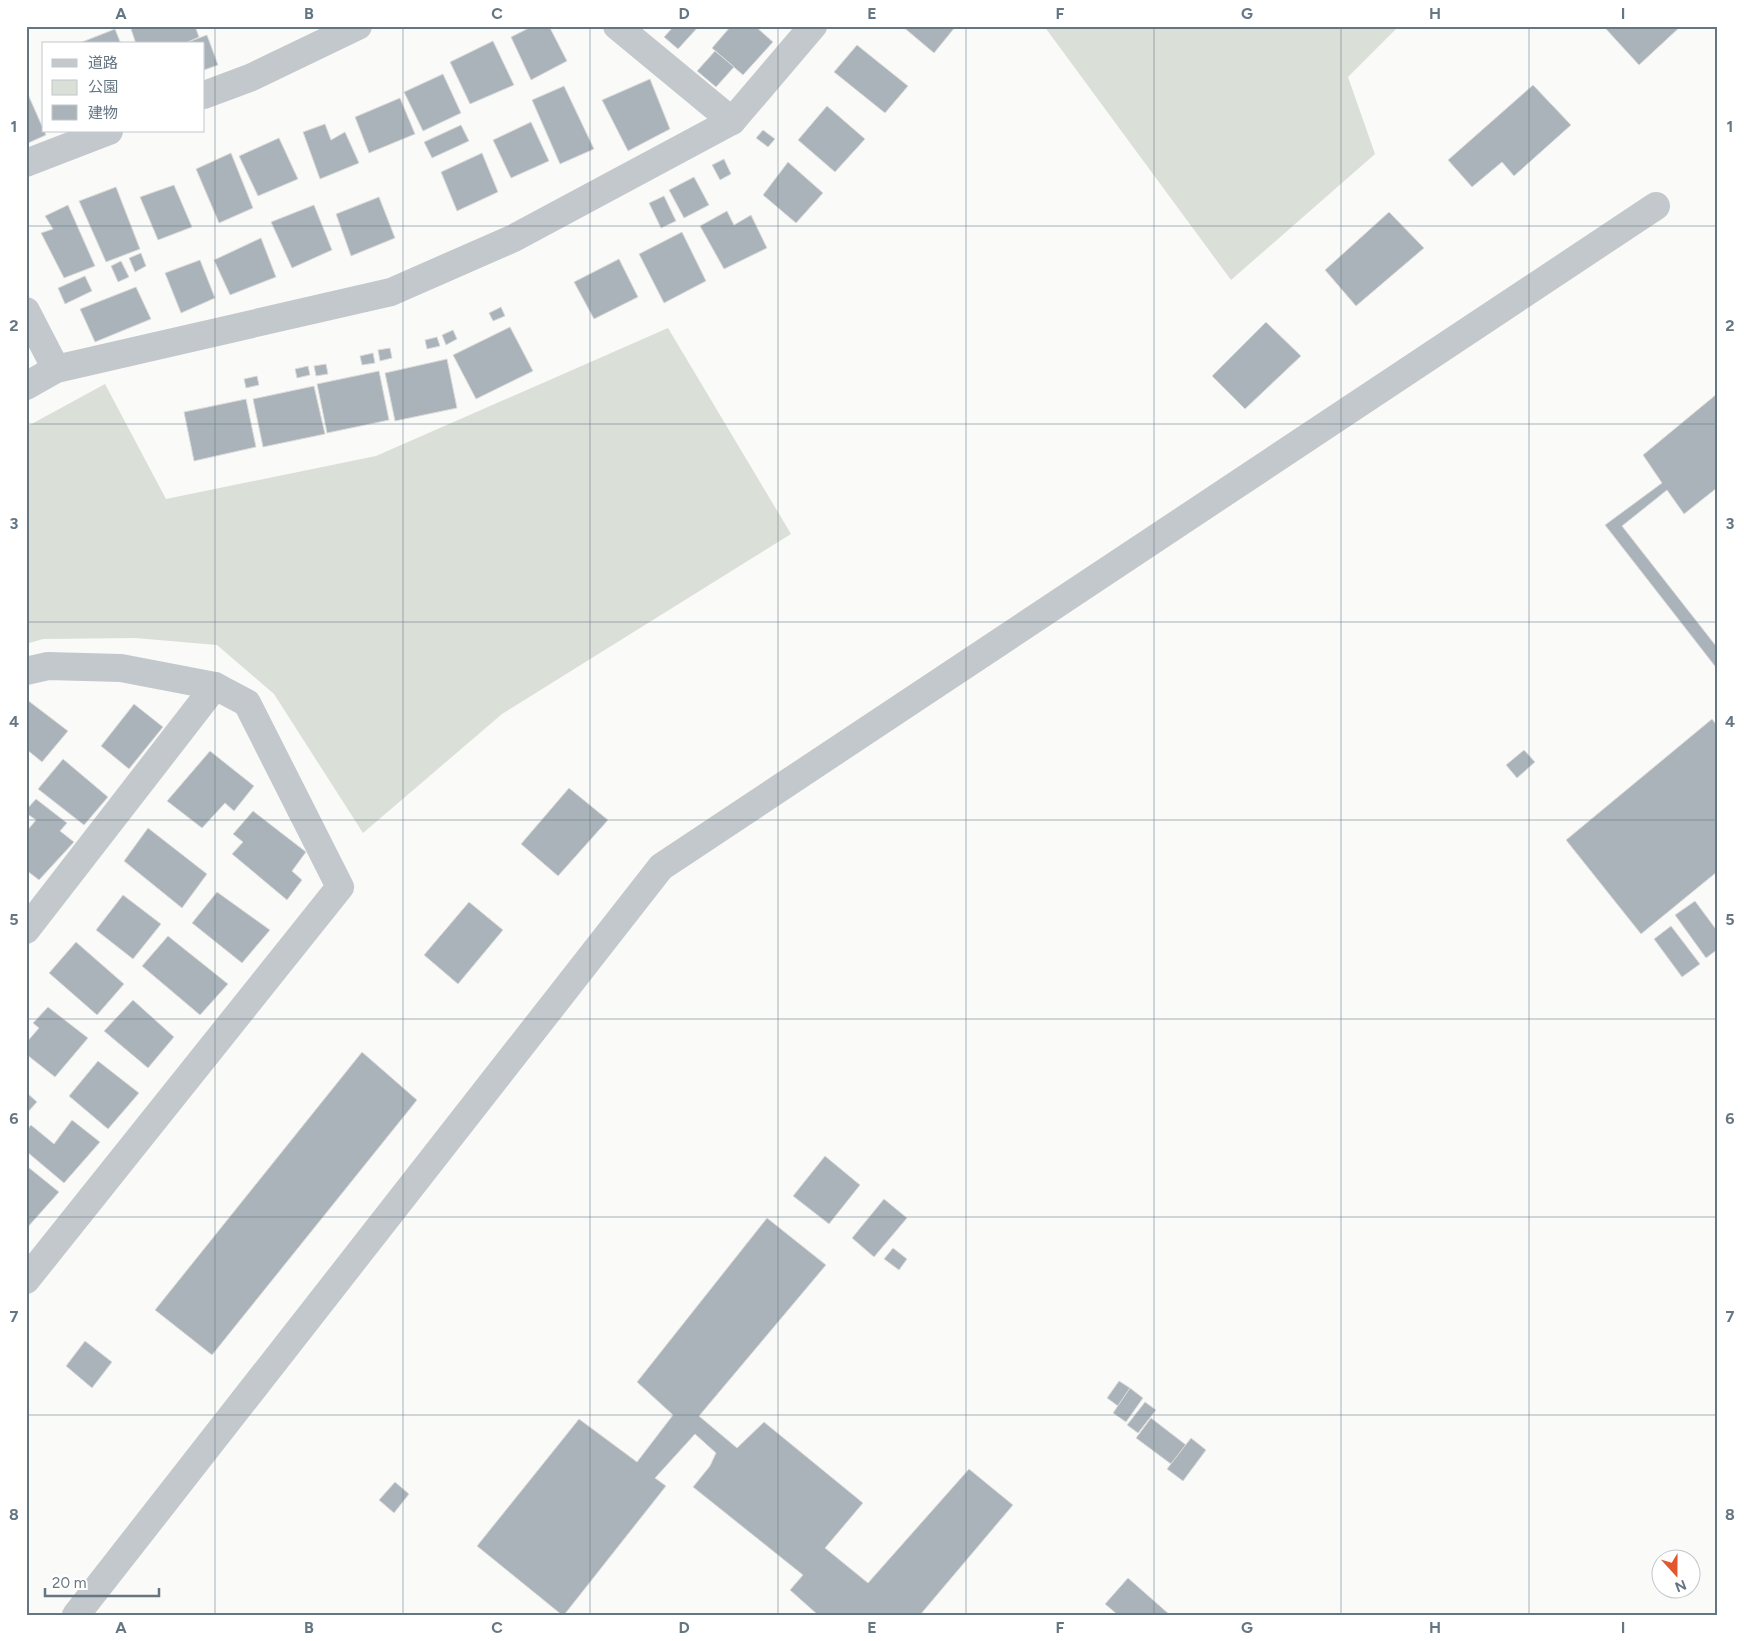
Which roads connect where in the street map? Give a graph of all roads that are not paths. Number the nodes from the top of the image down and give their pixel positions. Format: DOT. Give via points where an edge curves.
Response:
graph roads {
  1 [pos="358,26"];
  2 [pos="617,26"];
  3 [pos="814,26"];
  4 [pos="205,95"];
  5 [pos="732,120"];
  6 [pos="106,132"];
  7 [pos="26,163"];
  8 [pos="1656,206"];
  9 [pos="26,311"];
  10 [pos="56,369"];
  11 [pos="26,386"];
  12 [pos="26,671"];
  13 [pos="215,686"];
  14 [pos="26,930"];
  15 [pos="26,1279"];
  16 [pos="76,1615"];
  1 -- 4 [label="street" via="252,77"];
  2 -- 5 [label="street"];
  3 -- 5 [label="street"];
  5 -- 10 [label="street" via="514,238 391,292"];
  6 -- 7 [label="street"];
  8 -- 16 [label="street" via="661,867"];
  9 -- 10 [label="street"];
  10 -- 11 [label="street"];
  12 -- 13 [label="street" via="48,666 121,668"];
  13 -- 14 [label="street"];
  13 -- 15 [label="street" via="247,704 340,886"];
}
